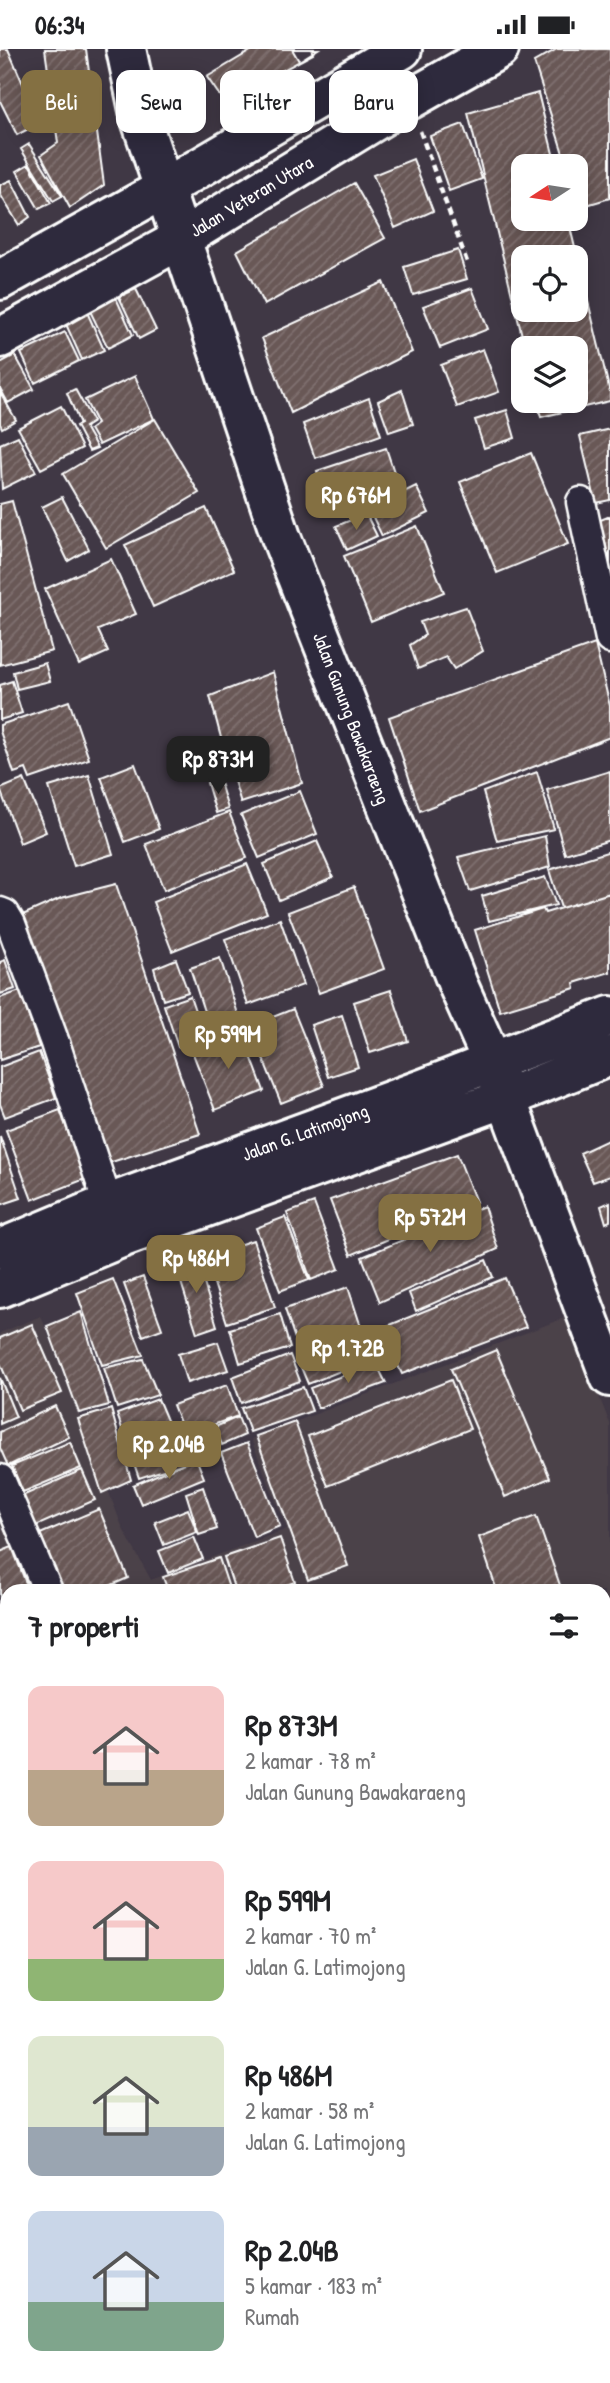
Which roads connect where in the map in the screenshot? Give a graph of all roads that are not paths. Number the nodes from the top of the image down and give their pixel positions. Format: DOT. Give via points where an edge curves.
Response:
graph roads {
  1 [pos="126,49"];
  2 [pos="402,49"];
  3 [pos="499,49"];
  4 [pos="165,188"];
  5 [pos="181,239"];
  6 [pos="0,280"];
  7 [pos="0,338"];
  8 [pos="581,502"];
  9 [pos="610,639"];
  10 [pos="0,912"];
  11 [pos="610,1016"];
  12 [pos="610,1056"];
  13 [pos="492,1061"];
  14 [pos="506,1098"];
  15 [pos="108,1204"];
  16 [pos="0,1249"];
  17 [pos="0,1288"];
  18 [pos="607,1359"];
  19 [pos="0,1479"];
  20 [pos="45,1584"];
  1 -- 4 [label="main road, Jalan Gunung Bawakaraeng" via="141,120"];
  2 -- 4 [label="main road"];
  3 -- 5 [label="main road, Jalan Veteran Utara"];
  4 -- 5 [label="main road, Jalan Gunung Bawakaraeng"];
  4 -- 6 [label="main road"];
  5 -- 7 [label="main road, Jalan Veteran Utara"];
  5 -- 13 [label="main road, Jalan Gunung Bawakaraeng" via="281,537"];
  8 -- 9 [label="street"];
  10 -- 15 [label="street" via="11,924 51,1031"];
  11 -- 13 [label="main road, Jalan G. Latimojong"];
  12 -- 14 [label="main road, Jalan G. Latimojong"];
  13 -- 14 [label="main road, Jalan Gunung Bawakaraeng"];
  13 -- 15 [label="main road, Jalan G. Latimojong"];
  14 -- 17 [label="main road, Jalan G. Latimojong" via="121,1238"];
  14 -- 18 [label="main road, Jalan Gunung Bawakaraeng"];
  15 -- 16 [label="main road, Jalan G. Latimojong"];
  19 -- 20 [label="street"];
}
